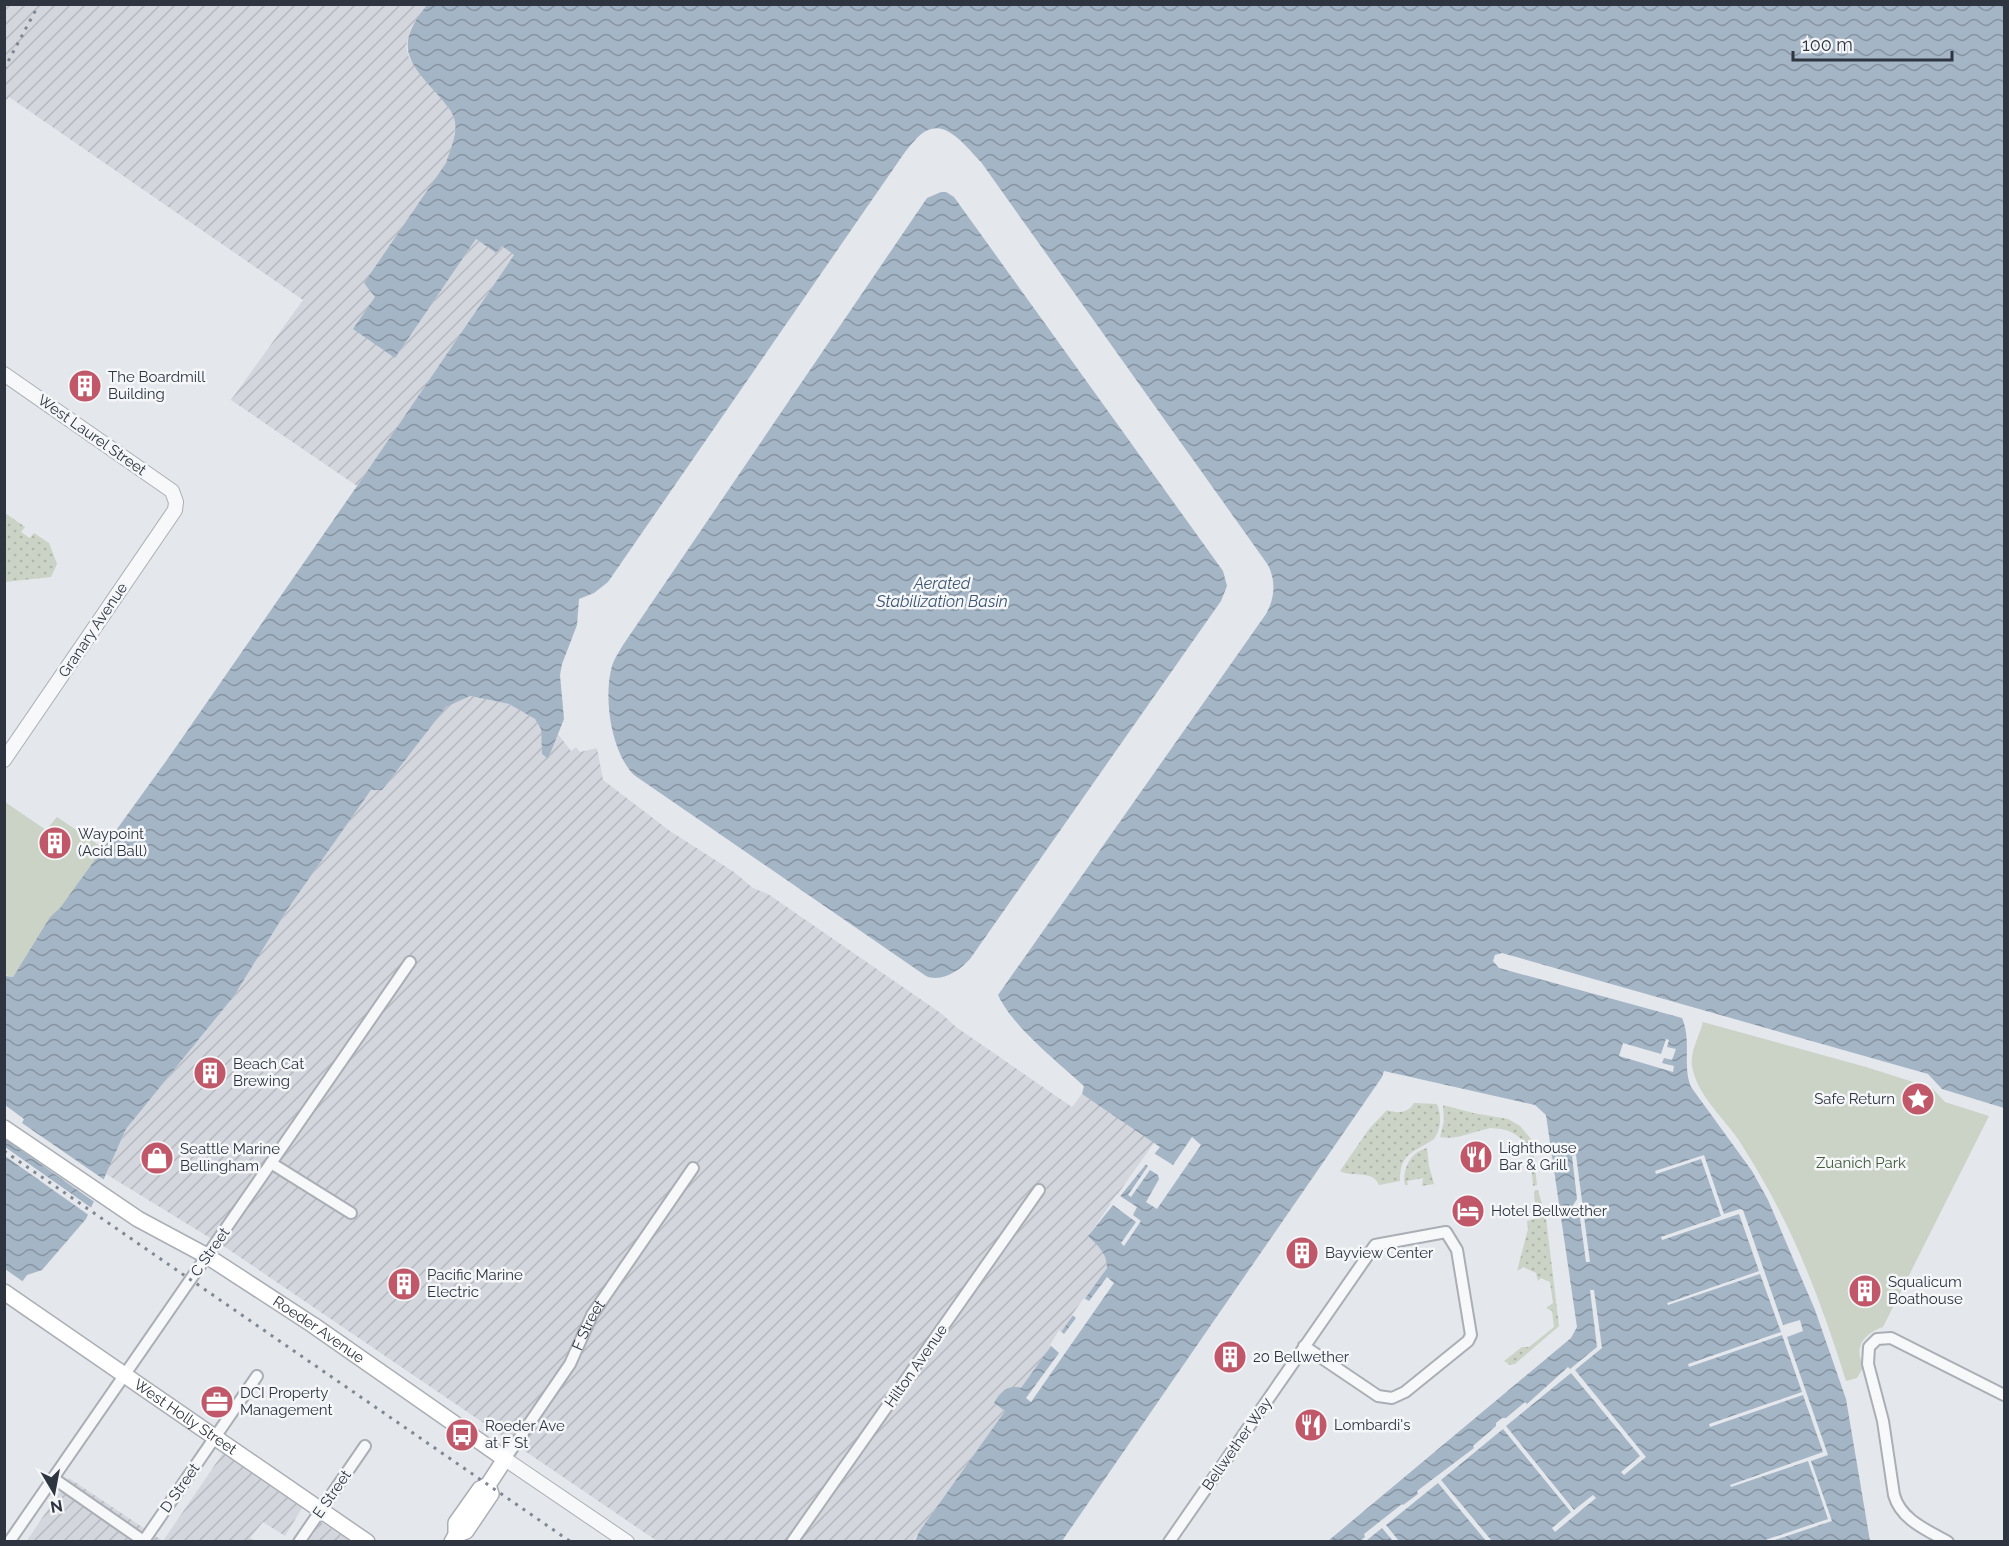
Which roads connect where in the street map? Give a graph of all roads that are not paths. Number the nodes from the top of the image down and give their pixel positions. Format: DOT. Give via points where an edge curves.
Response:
graph roads {
  1 [pos="4,374"];
  2 [pos="175,498"];
  3 [pos="4,760"];
  4 [pos="410,962"];
  5 [pos="4,1128"];
  6 [pos="271,1163"];
  7 [pos="693,1168"];
  8 [pos="1039,1190"];
  9 [pos="351,1213"];
  10 [pos="207,1256"];
  11 [pos="4,1293"];
  12 [pos="1304,1346"];
  13 [pos="124,1375"];
  14 [pos="257,1376"];
  15 [pos="2004,1395"];
  16 [pos="215,1437"];
  17 [pos="365,1446"];
  18 [pos="505,1459"];
  19 [pos="53,1478"];
  20 [pos="321,1510"];
  21 [pos="454,1538"];
  22 [pos="144,1541"];
  23 [pos="9,1542"];
  24 [pos="299,1542"];
  25 [pos="367,1542"];
  26 [pos="627,1542"];
  27 [pos="792,1542"];
  28 [pos="1169,1542"];
  29 [pos="1948,1542"];
  1 -- 2 [label="street, West Laurel Street" via="172,491"];
  2 -- 3 [label="street, Granary Avenue" via="175,510"];
  4 -- 6 [label="street, C Street"];
  5 -- 10 [label="main road, Roeder Avenue" via="151,1227"];
  6 -- 9 [label="street"];
  6 -- 10 [label="street, C Street"];
  7 -- 18 [label="street, F Street" via="592,1315 570,1364"];
  8 -- 27 [label="street, Hilton Avenue"];
  10 -- 13 [label="street, C Street"];
  10 -- 18 [label="main road, Roeder Avenue"];
  11 -- 13 [label="main road, West Holly Street"];
  12 -- 12 [label="street, Bellwether Way" via="1375,1245 1446,1232 1457,1250 1471,1335 1405,1392 1392,1398 1378,1396"];
  12 -- 28 [label="street, Bellwether Way"];
  13 -- 16 [label="main road, West Holly Street"];
  13 -- 19 [label="street, C Street"];
  14 -- 16 [label="street, D Street"];
  15 -- 29 [label="street" via="1891,1338 1877,1338 1870,1344 1870,1373 1898,1507"];
  16 -- 20 [label="main road, West Holly Street"];
  16 -- 22 [label="street, D Street"];
  17 -- 20 [label="street, E Street"];
  18 -- 21 [label="main road, F Street" via="488,1485 491,1494 466,1531"];
  18 -- 26 [label="street, Roeder Avenue"];
  19 -- 22 [label="street"];
  19 -- 23 [label="street, C Street"];
  20 -- 24 [label="street, E Street"];
  20 -- 25 [label="main road, West Holly Street"];
}
